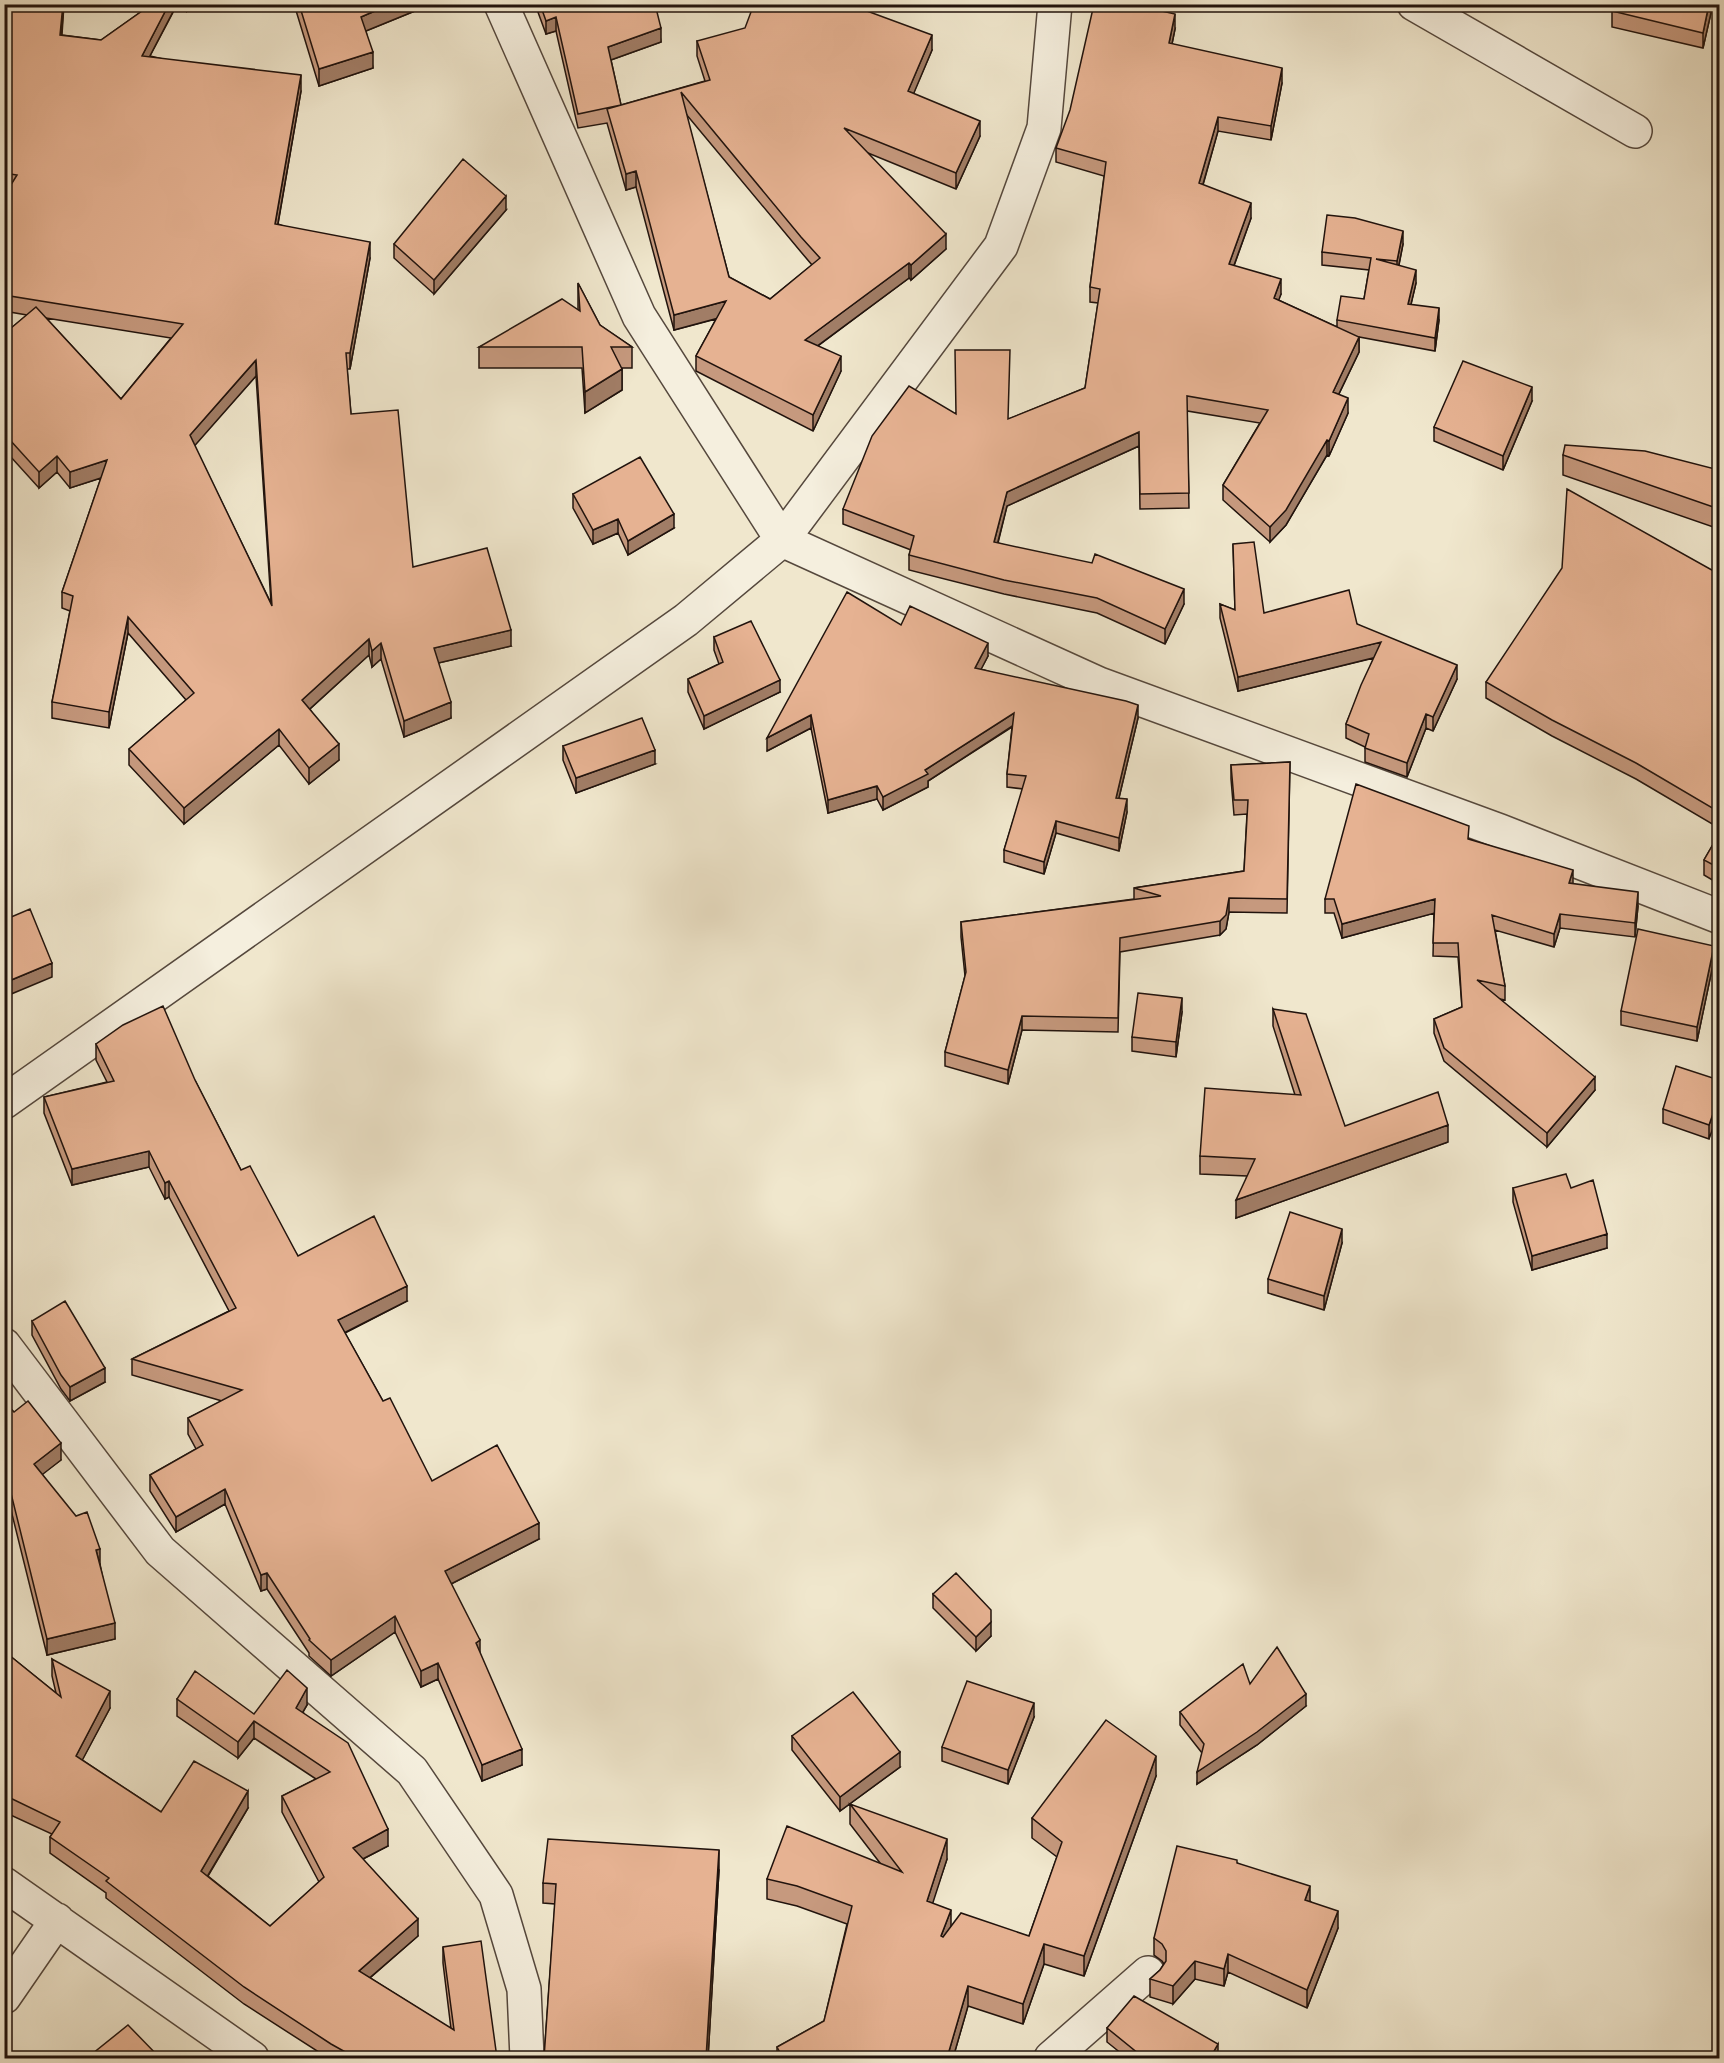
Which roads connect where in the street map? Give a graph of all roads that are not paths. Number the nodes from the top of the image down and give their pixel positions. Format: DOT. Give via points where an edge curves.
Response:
graph roads {
  1 [pos="501,4"];
  2 [pos="1055,4"];
  3 [pos="1414,4"];
  4 [pos="1635,131"];
  5 [pos="782,540"];
  6 [pos="1719,917"];
  7 [pos="4,1102"];
  8 [pos="4,1345"];
  9 [pos="4,1884"];
  10 [pos="57,1920"];
  11 [pos="1148,1972"];
  12 [pos="4,1997"];
  13 [pos="252,2058"];
  14 [pos="527,2058"];
  15 [pos="1051,2058"];
  1 -- 5 [label="street" via="639,316"];
  2 -- 5 [label="street" via="1044,128 1001,246"];
  3 -- 4 [label="street"];
  5 -- 6 [label="street" via="1099,684 1500,831"];
  5 -- 7 [label="street" via="686,620"];
  8 -- 14 [label="street" via="160,1551 412,1771 496,1895 524,1989"];
  9 -- 10 [label="street"];
  10 -- 12 [label="street"];
  10 -- 13 [label="street"];
  11 -- 15 [label="street"];
}
